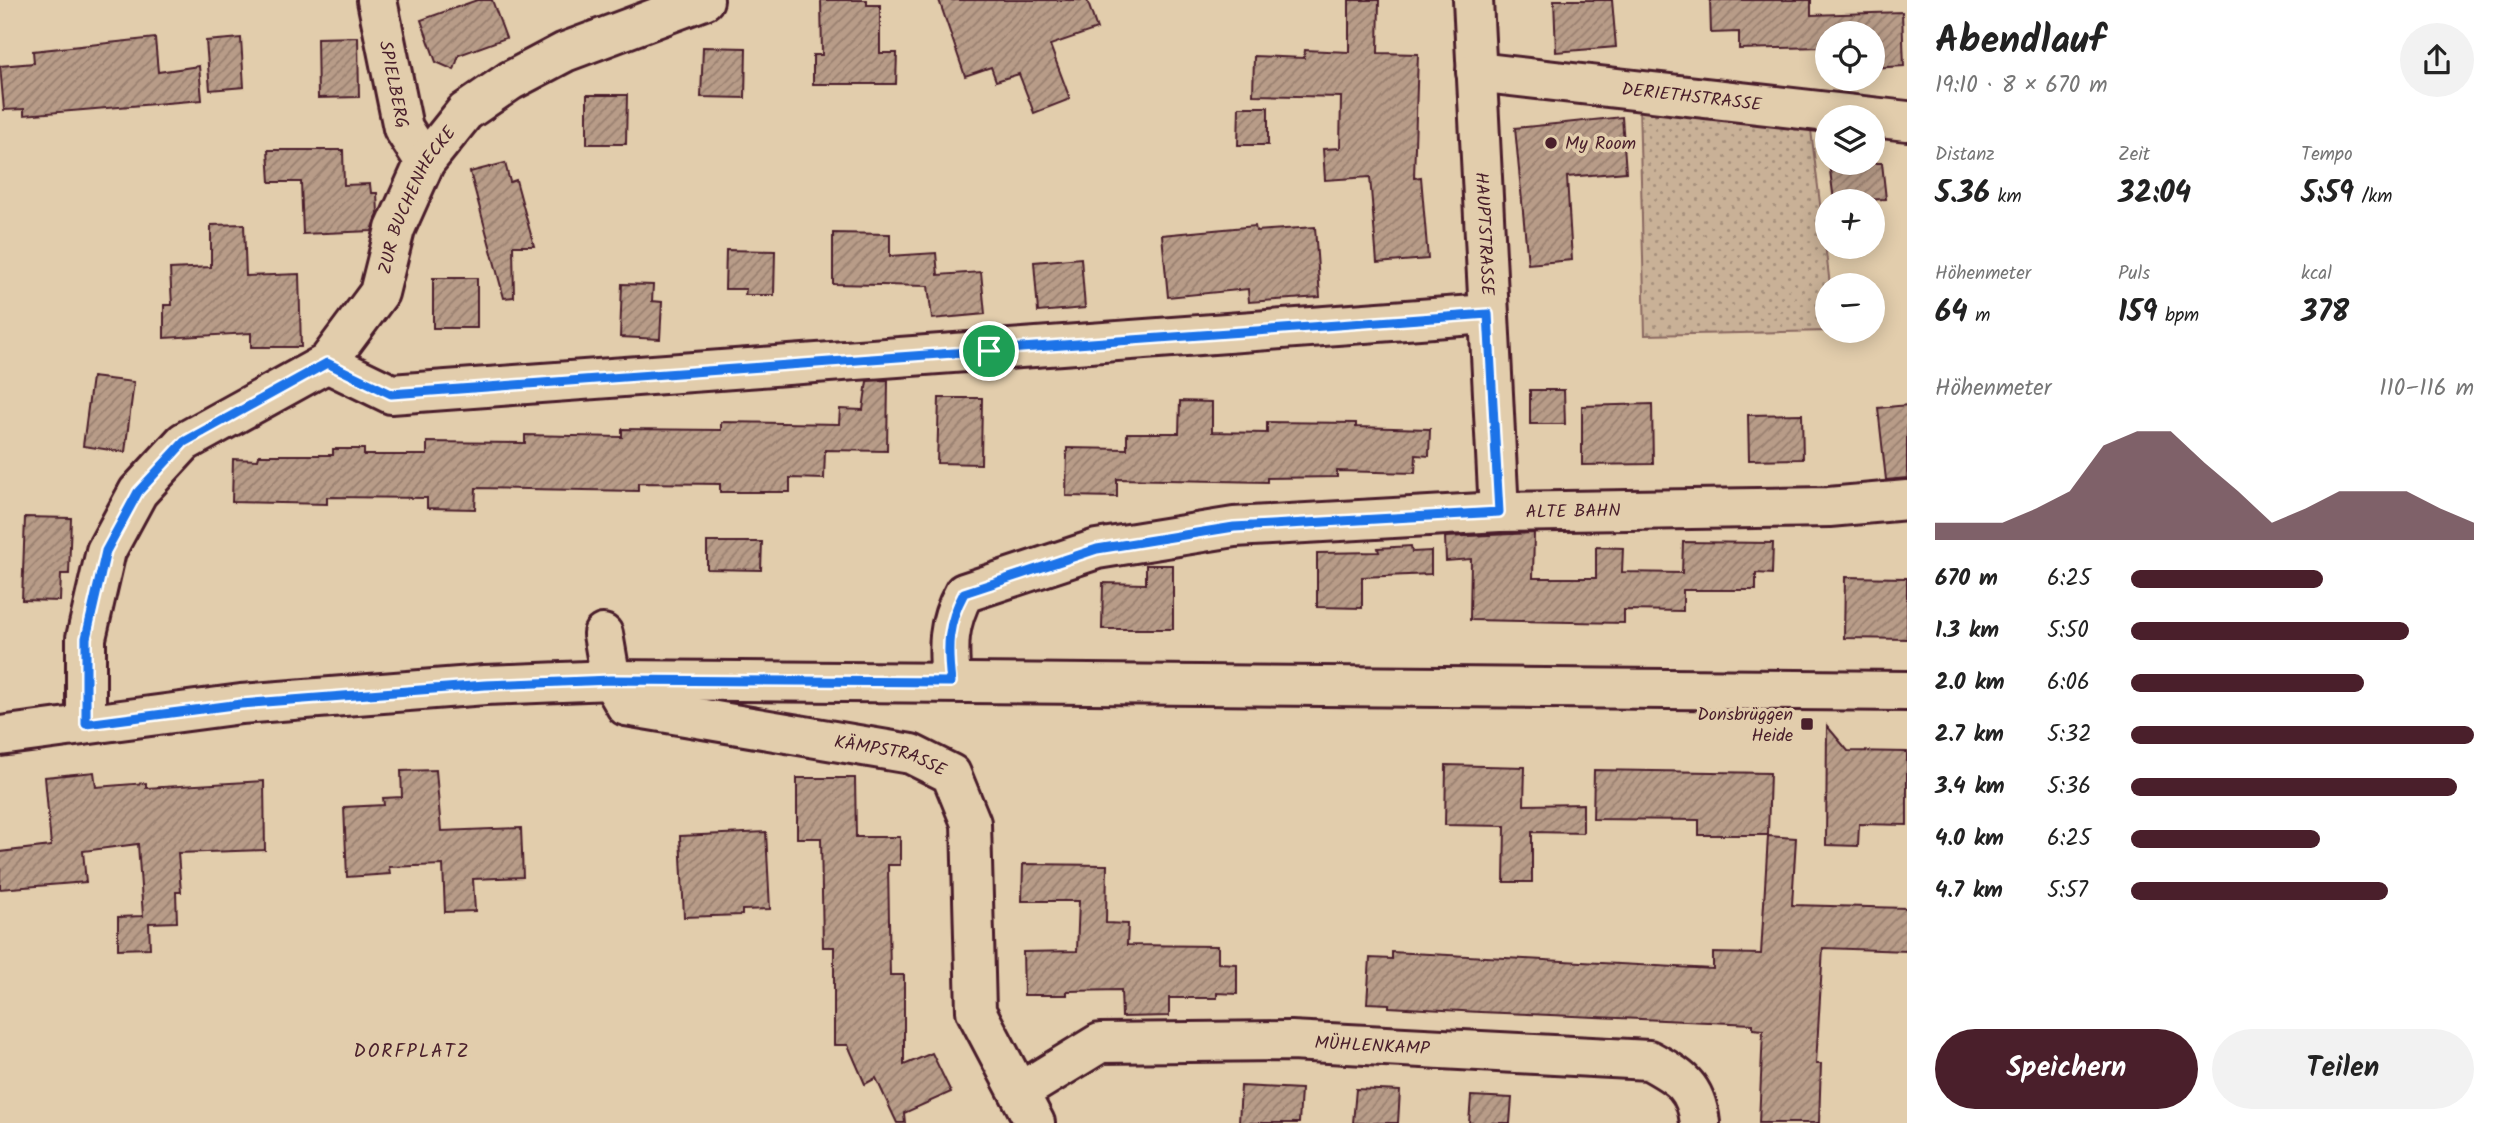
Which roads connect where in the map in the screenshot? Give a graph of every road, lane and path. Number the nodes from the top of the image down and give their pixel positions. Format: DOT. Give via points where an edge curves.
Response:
graph roads {
  1 [pos="377,0"];
  2 [pos="704,0"];
  3 [pos="1473,0"];
  4 [pos="1476,72"];
  5 [pos="1907,121"];
  6 [pos="425,162"];
  7 [pos="1488,314"];
  8 [pos="327,363"];
  9 [pos="1907,499"];
  10 [pos="1499,512"];
  11 [pos="603,634"];
  12 [pos="611,680"];
  13 [pos="951,682"];
  14 [pos="1907,691"];
  15 [pos="86,724"];
  16 [pos="0,736"];
  17 [pos="1028,1107"];
  18 [pos="1700,1123"];
  1 -- 6 [label="street, SPIELBERG" via="403,128"];
  2 -- 6 [label="street, ZUR BUCHENHECKE" via="565,52 510,81 465,112"];
  3 -- 4 [label="street, HAUPTSTRASSE"];
  4 -- 5 [label="street, DERIETHSTRASSE"];
  4 -- 7 [label="street, HAUPTSTRASSE"];
  6 -- 8 [label="street, ZUR BUCHENHECKE" via="395,229 379,293"];
  7 -- 8 [label="street" via="391,394"];
  7 -- 10 [label="street, HAUPTSTRASSE"];
  8 -- 15 [label="street, ZUR BUCHENHECKE" via="184,442 138,492 106,551 100,575 86,638"];
  9 -- 10 [label="street, ALTE BAHN" via="1829,507"];
  10 -- 13 [label="street, ALTE BAHN" via="1234,527 1097,549 964,593 954,611 947,645"];
  11 -- 12 [label="street, KÄMPSTRASSE"];
  12 -- 13 [label="street"];
  12 -- 15 [label="street" via="241,704"];
  12 -- 17 [label="street, KÄMPSTRASSE" via="626,706 911,754 951,774 971,823 976,1011"];
  13 -- 14 [label="street"];
  15 -- 16 [label="street"];
  17 -- 18 [label="street, MÜHLENKAMP" via="1100,1043 1291,1041 1649,1060 1682,1079 1698,1106"];
}
